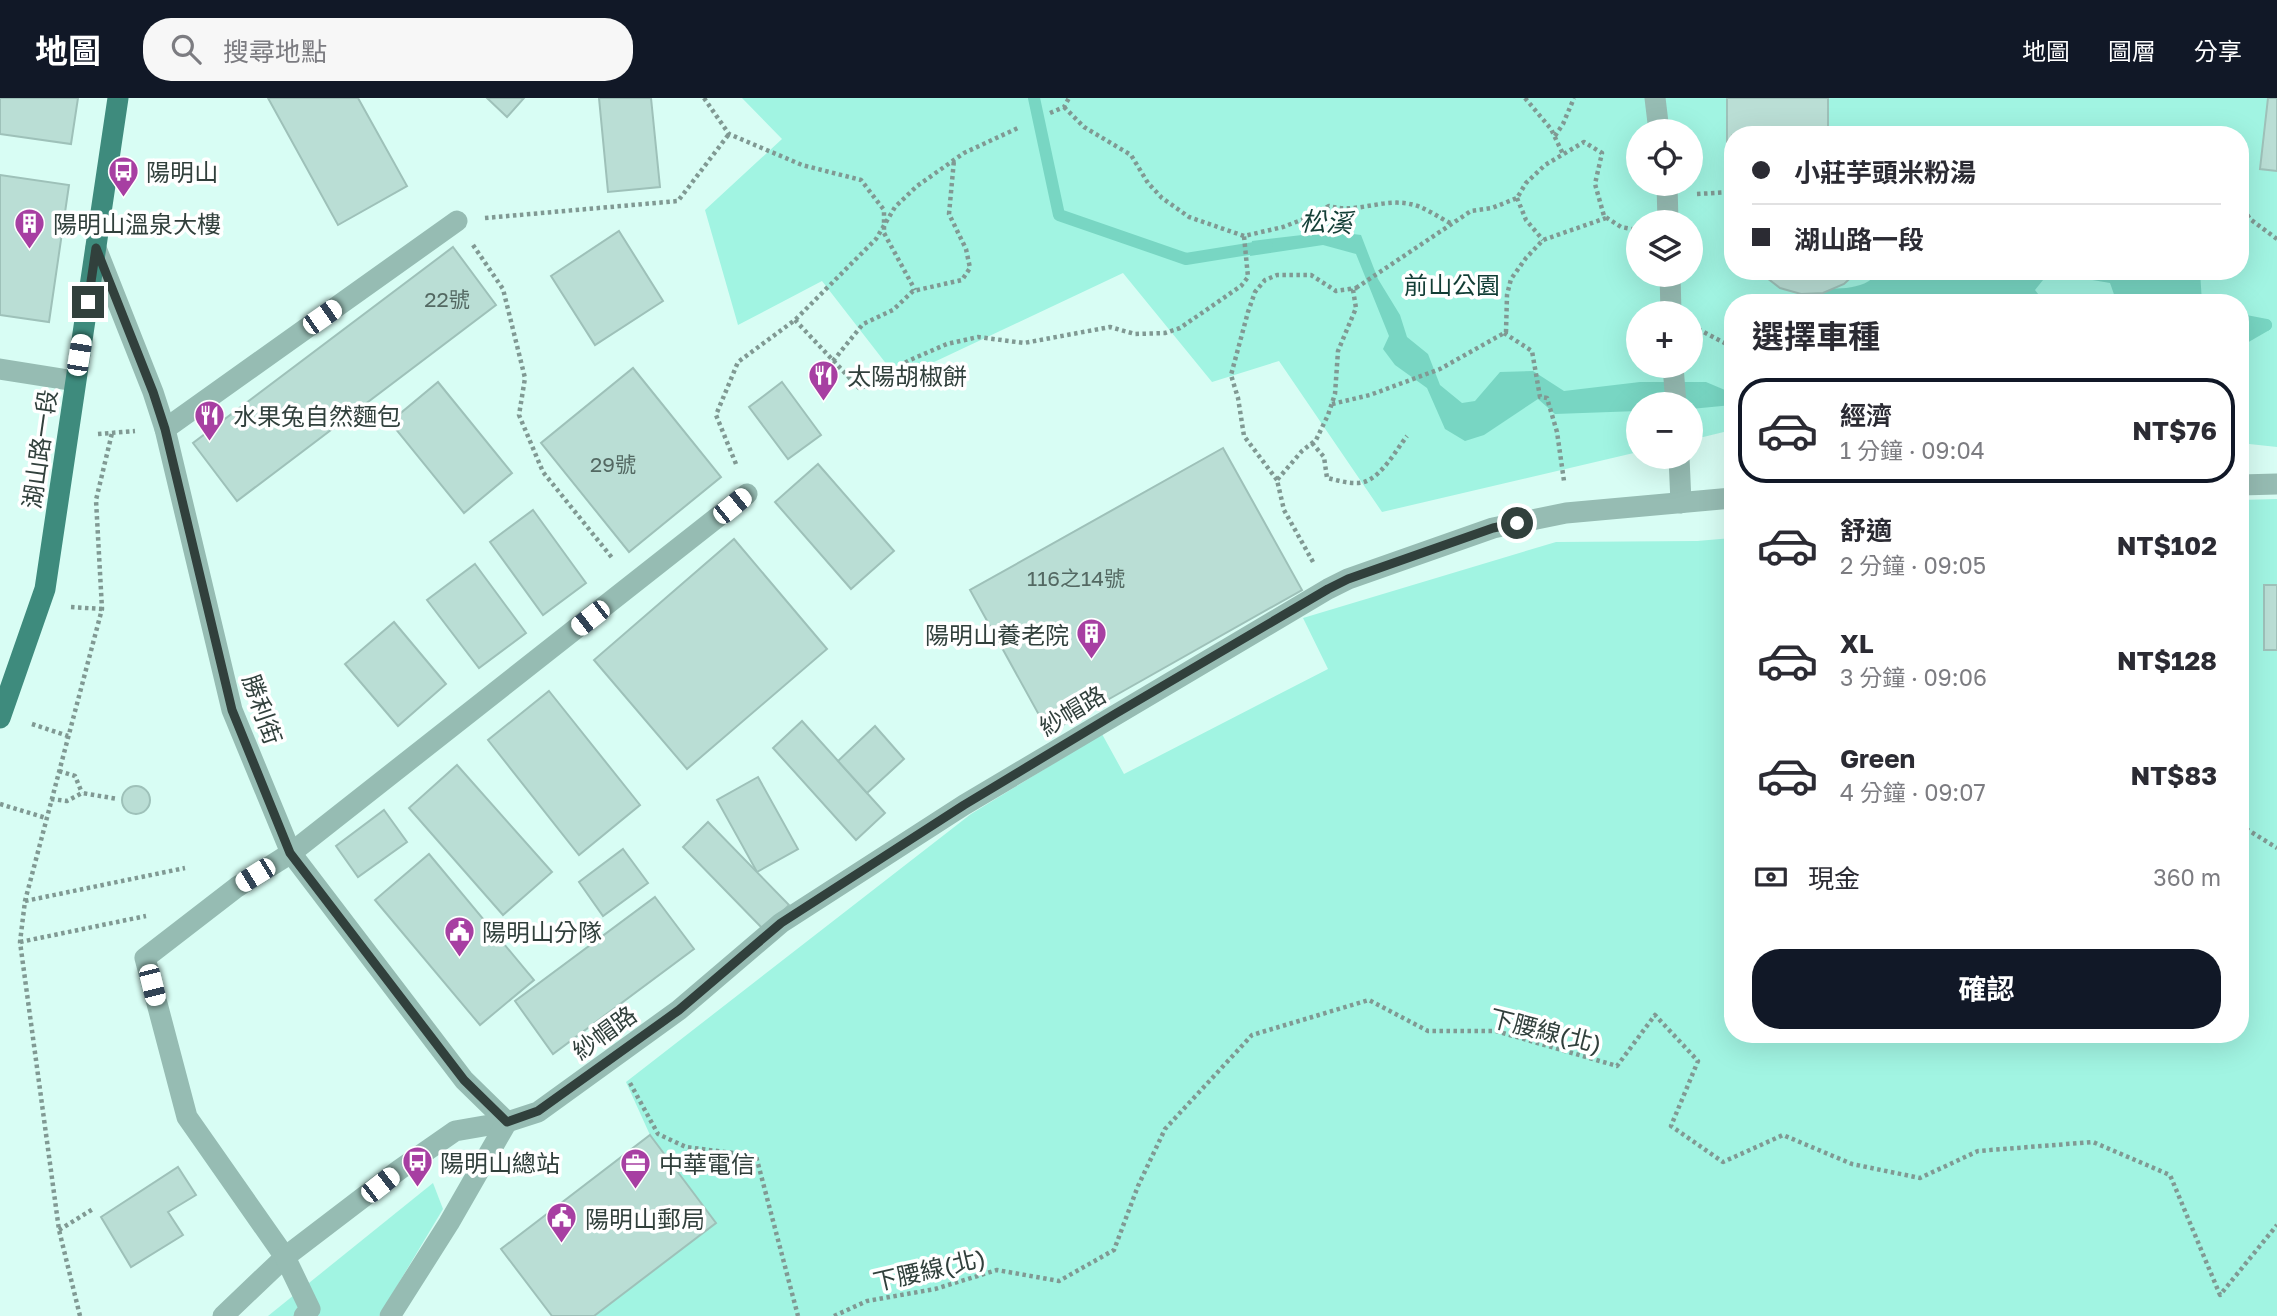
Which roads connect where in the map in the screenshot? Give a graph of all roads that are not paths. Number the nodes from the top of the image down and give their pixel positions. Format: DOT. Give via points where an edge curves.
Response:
graph roads {
  1 [pos="118,98"];
  2 [pos="1655,98"];
  3 [pos="1658,119"];
  4 [pos="457,221"];
  5 [pos="96,248"];
  6 [pos="0,369"];
  7 [pos="75,381"];
  8 [pos="155,430"];
  9 [pos="1680,469"];
  10 [pos="2277,484"];
  11 [pos="2249,485"];
  12 [pos="747,494"];
  13 [pos="1724,499"];
  14 [pos="1681,503"];
  15 [pos="6,685"];
  16 [pos="0,718"];
  17 [pos="290,853"];
  18 [pos="507,1122"];
  19 [pos="285,1257"];
  20 [pos="223,1316"];
  21 [pos="304,1316"];
  22 [pos="390,1316"];
  1 -- 5 [label="main road, 湖山路一段"];
  2 -- 3 [label="street"];
  4 -- 8 [label="street"];
  5 -- 7 [label="main road, 湖山路一段"];
  5 -- 8 [label="street, 勝利街" via="153,392"];
  6 -- 7 [label="street"];
  7 -- 15 [label="main road, 湖山路一段" via="45,589"];
  8 -- 17 [label="street, 勝利街" via="232,710"];
  9 -- 14 [label="street"];
  10 -- 11 [label="street"];
  12 -- 17 [label="street"];
  13 -- 14 [label="street, 紗帽路"];
  14 -- 18 [label="street, 紗帽路" via="1566,513 1493,528 1328,589 964,805 781,923 679,1010 538,1111"];
  15 -- 16 [label="main road, 湖山路一段"];
  17 -- 18 [label="street, 勝利街" via="464,1080"];
  17 -- 19 [label="street" via="237,887 145,958 187,1117"];
  18 -- 19 [label="street, 紗帽路" via="455,1131"];
  18 -- 22 [label="street"];
  19 -- 20 [label="street, 紗帽路"];
  19 -- 21 [label="street" via="310,1309"];
}
